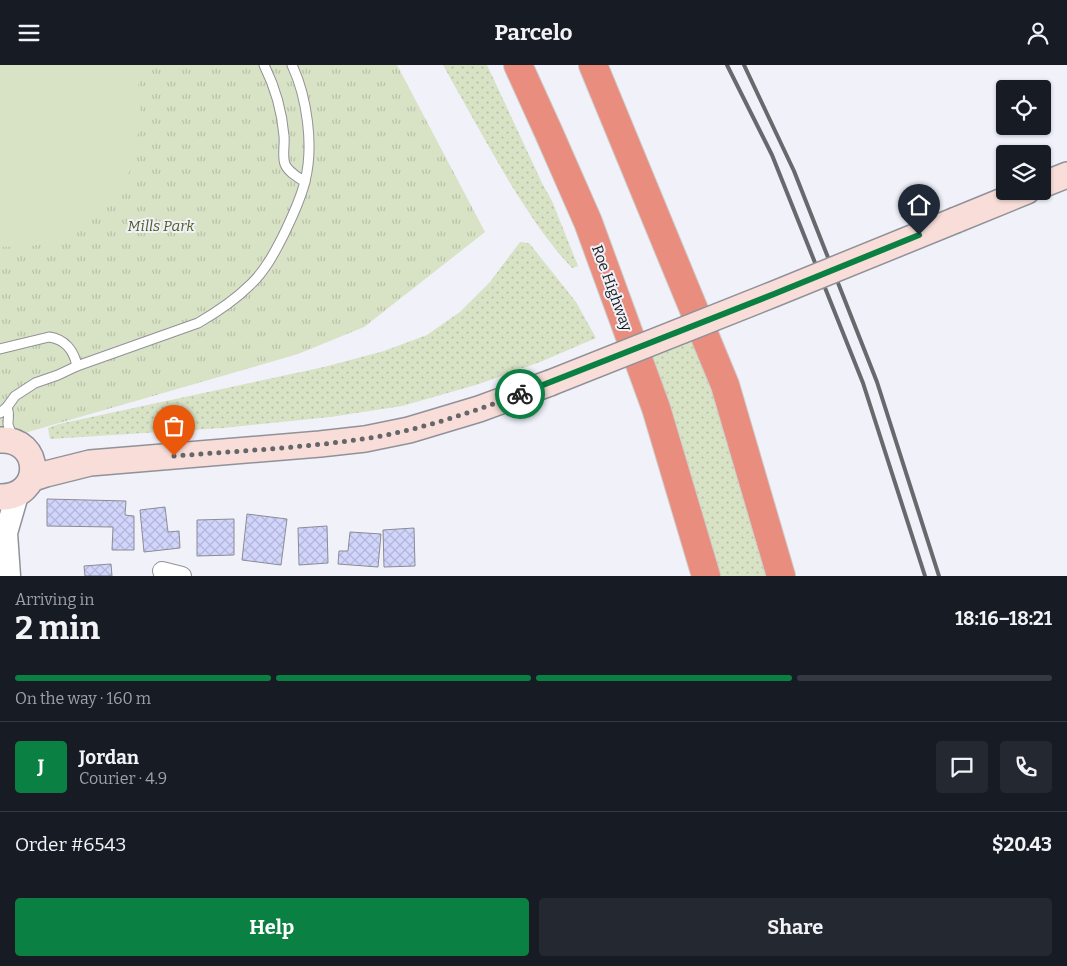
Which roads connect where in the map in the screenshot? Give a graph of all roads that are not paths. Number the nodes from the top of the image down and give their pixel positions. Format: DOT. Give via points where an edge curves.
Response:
graph roads {
  1 [pos="264,65"];
  2 [pos="292,65"];
  3 [pos="518,65"];
  4 [pos="592,65"];
  5 [pos="1067,175"];
  6 [pos="1051,181"];
  7 [pos="305,182"];
  8 [pos="1005,200"];
  9 [pos="0,349"];
  10 [pos="77,366"];
  11 [pos="3,410"];
  12 [pos="15,445"];
  13 [pos="90,463"];
  14 [pos="16,490"];
  15 [pos="3,525"];
  16 [pos="162,571"];
  17 [pos="9,576"];
  18 [pos="182,576"];
  19 [pos="706,576"];
  20 [pos="781,576"];
  1 -- 7 [label="lane" via="271,78 282,119 284,163"];
  2 -- 7 [label="lane" via="304,103 310,139"];
  3 -- 19 [label="highway, Roe Highway" via="588,222 656,409"];
  4 -- 20 [label="highway" via="725,385"];
  5 -- 6 [label="main road"];
  7 -- 10 [label="lane" via="293,215 268,263 232,302 198,323"];
  8 -- 13 [label="main road, bridge" via="550,383 471,412 409,430 311,445"];
  9 -- 10 [label="lane" via="56,338 75,356"];
  10 -- 11 [label="lane" via="35,383 15,396"];
  11 -- 12 [label="lane" via="10,414 8,423"];
  12 -- 13 [label="main road"];
  12 -- 14 [label="main road" via="32,462 33,471"];
  13 -- 14 [label="main road" via="46,474"];
  14 -- 15 [label="street"];
  15 -- 17 [label="street"];
  16 -- 18 [label="street"];
}
